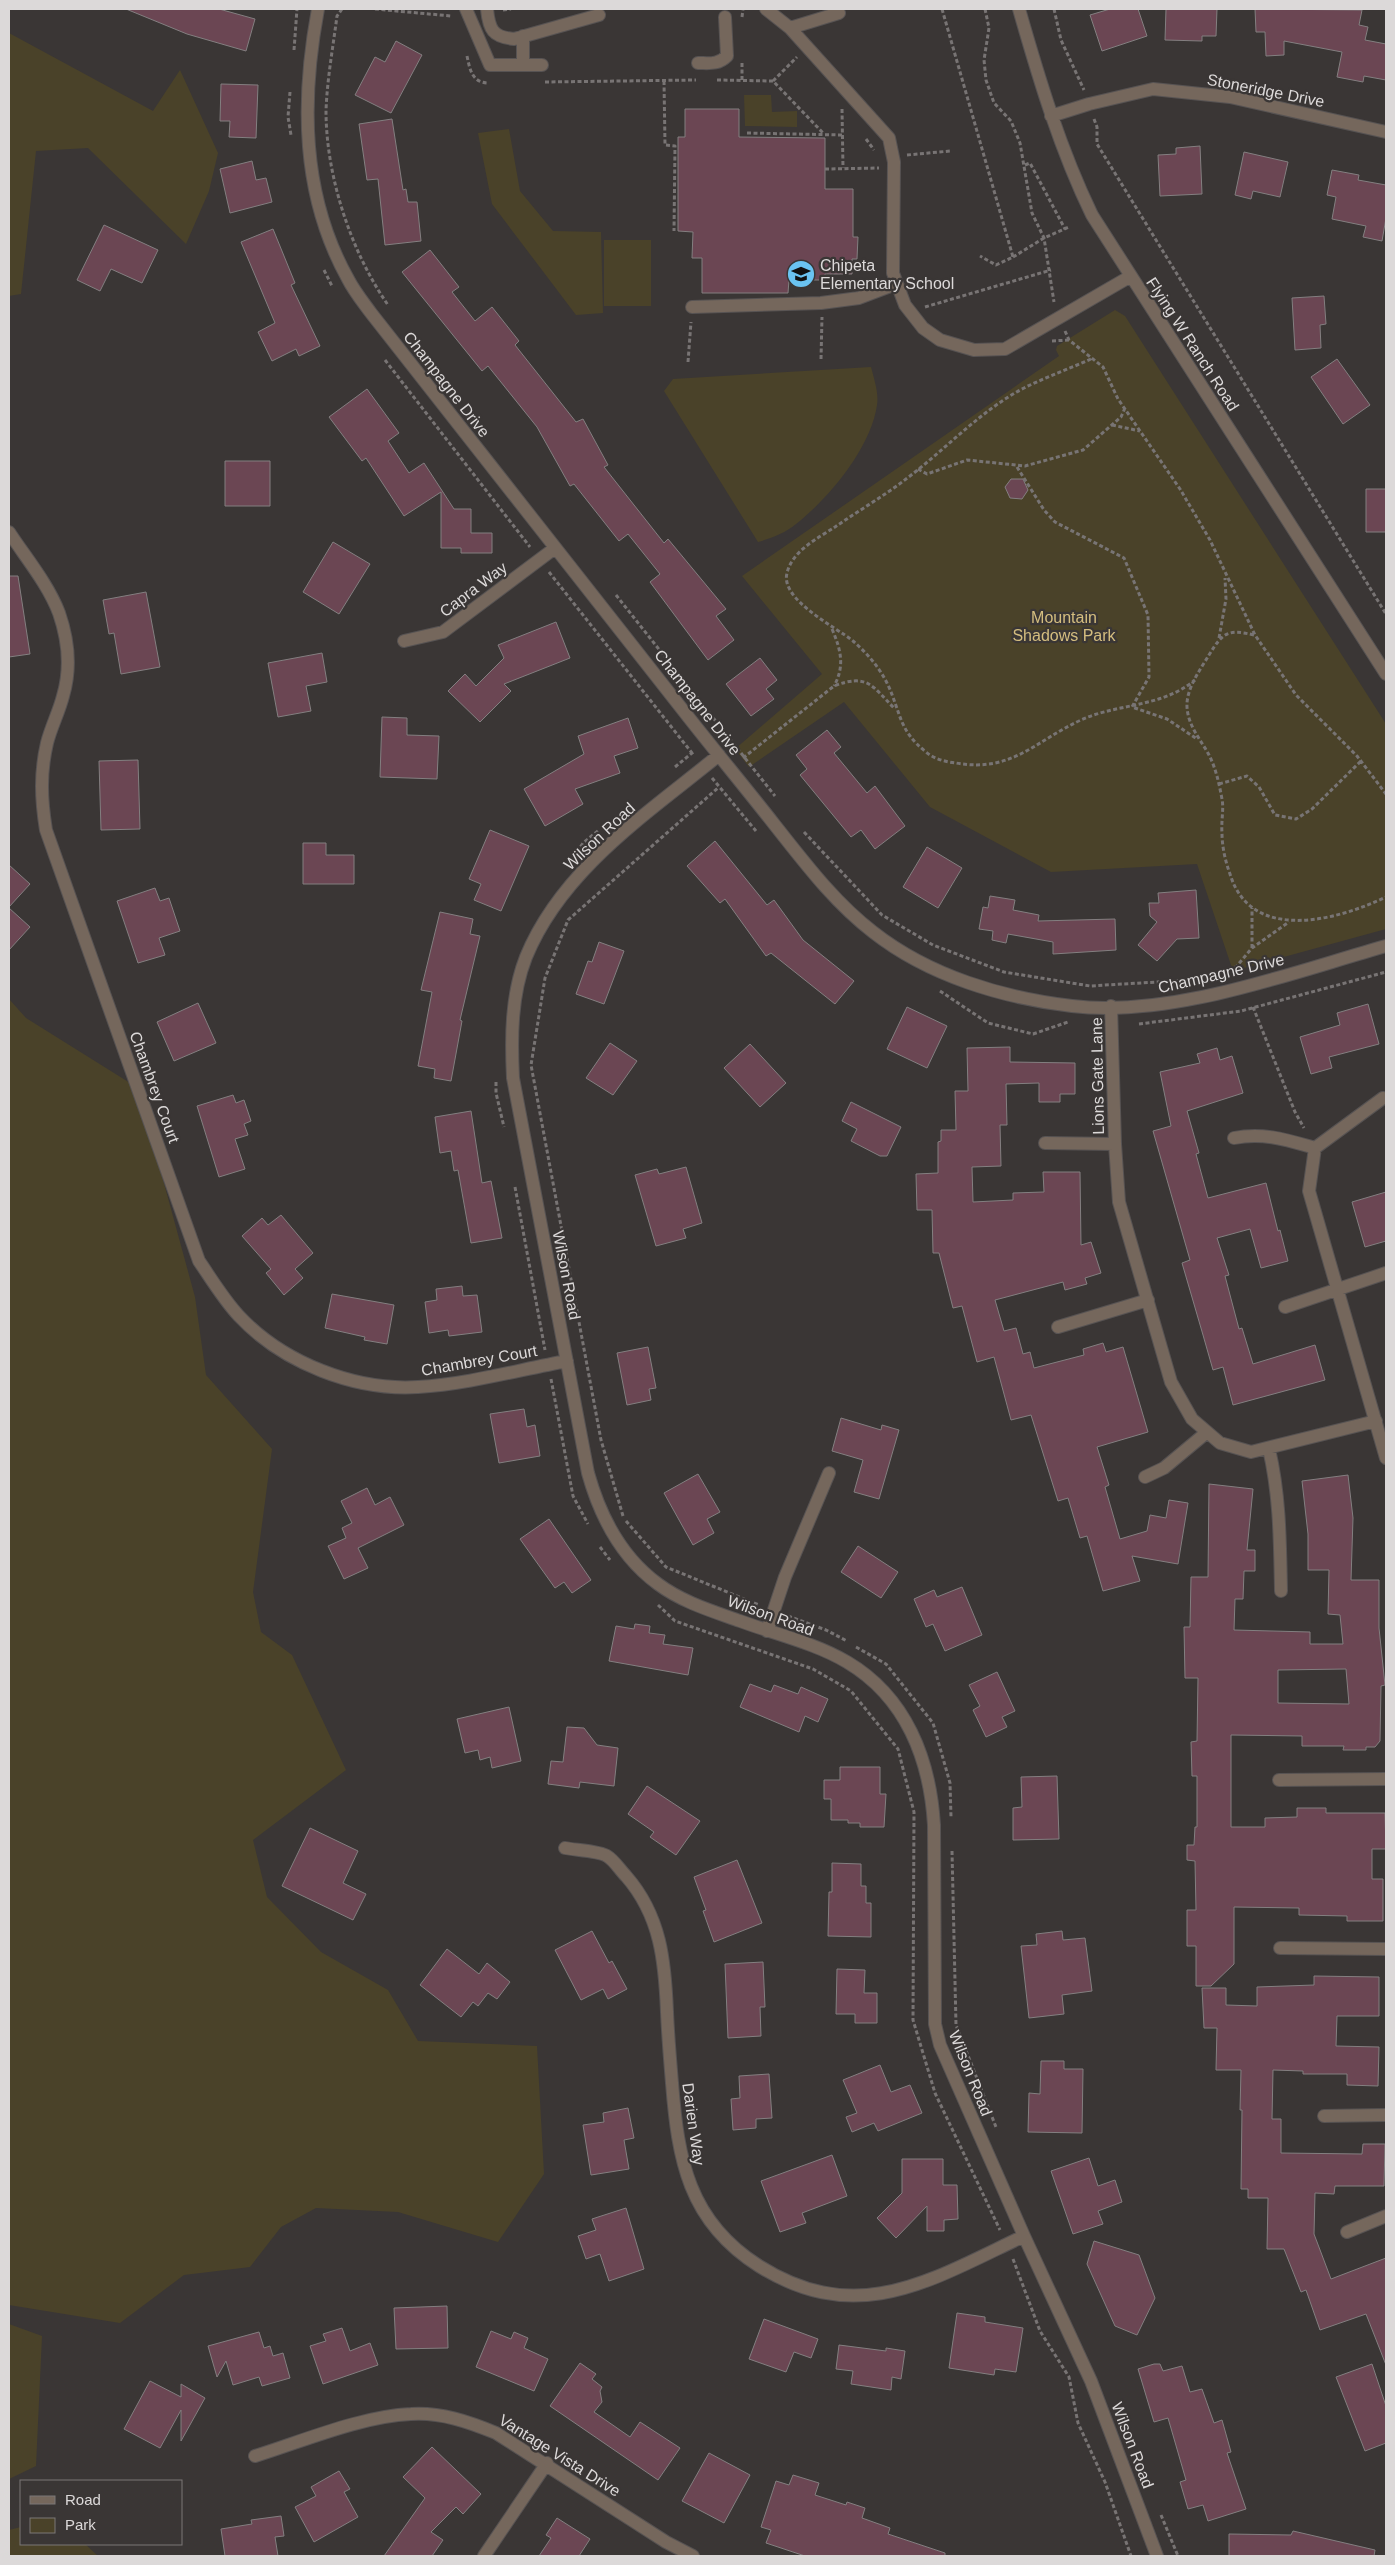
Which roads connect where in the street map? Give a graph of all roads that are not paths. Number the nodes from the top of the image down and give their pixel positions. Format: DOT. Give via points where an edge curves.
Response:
graph roads {
  1 [pos="318,9"];
  2 [pos="466,9"];
  3 [pos="486,9"];
  4 [pos="766,9"];
  5 [pos="1019,9"];
  6 [pos="839,13"];
  7 [pos="600,15"];
  8 [pos="725,17"];
  9 [pos="790,28"];
  10 [pos="523,36"];
  11 [pos="698,64"];
  12 [pos="523,65"];
  13 [pos="542,65"];
  14 [pos="1051,116"];
  15 [pos="1386,132"];
  16 [pos="1130,276"];
  17 [pos="896,284"];
  18 [pos="692,307"];
  19 [pos="9,532"];
  20 [pos="555,548"];
  21 [pos="404,641"];
  22 [pos="1386,674"];
  23 [pos="719,755"];
  24 [pos="1386,946"];
  25 [pos="1111,1006"];
  26 [pos="1383,1098"];
  27 [pos="1234,1138"];
  28 [pos="1045,1143"];
  29 [pos="1114,1144"];
  30 [pos="1315,1148"];
  31 [pos="1386,1273"];
  32 [pos="1337,1291"];
  33 [pos="1148,1300"];
  34 [pos="1285,1308"];
  35 [pos="1058,1327"];
  36 [pos="567,1361"];
  37 [pos="1376,1421"];
  38 [pos="1206,1433"];
  39 [pos="1269,1449"];
  40 [pos="1385,1453"];
  41 [pos="829,1472"];
  42 [pos="1145,1477"];
  43 [pos="1281,1591"];
  44 [pos="767,1631"];
  45 [pos="1386,1779"];
  46 [pos="1279,1780"];
  47 [pos="565,1848"];
  48 [pos="1280,1948"];
  49 [pos="1386,1949"];
  50 [pos="1386,2115"];
  51 [pos="1324,2116"];
  52 [pos="1386,2216"];
  53 [pos="1347,2232"];
  54 [pos="1024,2236"];
  55 [pos="255,2456"];
  56 [pos="547,2464"];
  57 [pos="484,2556"];
  58 [pos="693,2556"];
  59 [pos="1157,2556"];
  1 -- 20 [label="street, Champagne Drive" via="310,57 306,119 314,183 333,248 348,279 371,313"];
  2 -- 12 [label="street" via="490,66"];
  3 -- 10 [label="street" via="488,22 499,37 514,39"];
  4 -- 9 [label="street"];
  5 -- 14 [label="street, Flying W Ranch Road"];
  6 -- 9 [label="street"];
  7 -- 10 [label="street"];
  8 -- 11 [label="street" via="727,56 715,64"];
  9 -- 17 [label="street" via="889,138 894,162 893,272"];
  10 -- 12 [label="street"];
  12 -- 13 [label="street"];
  14 -- 15 [label="street, Stoneridge Drive" via="1153,89 1230,97"];
  14 -- 16 [label="street, Flying W Ranch Road" via="1092,215"];
  16 -- 17 [label="street" via="1005,349 974,350 934,336 923,328 905,305"];
  16 -- 22 [label="street, Flying W Ranch Road"];
  17 -- 18 [label="street" via="859,298 822,303"];
  19 -- 36 [label="street, Chambrey Court" via="59,612 66,641 64,694 42,772 40,797 46,830 199,1262 240,1317 292,1357 352,1380 415,1387 443,1385"];
  20 -- 21 [label="street, Capra Way" via="443,632"];
  20 -- 23 [label="street, Champagne Drive"];
  23 -- 25 [label="street, Champagne Drive" via="821,883 848,911 900,951 964,981 998,992 1075,1007"];
  23 -- 36 [label="street, Wilson Road" via="599,854 572,883 538,933 526,958 517,990 512,1018 513,1078"];
  24 -- 25 [label="street, Champagne Drive" via="1194,998 1150,1006"];
  25 -- 29 [label="street, Lions Gate Lane"];
  26 -- 30 [label="street"];
  27 -- 30 [label="street" via="1252,1134"];
  28 -- 29 [label="street, Lions Gate Lane"];
  29 -- 33 [label="street, Lions Gate Lane" via="1119,1202"];
  30 -- 32 [label="street" via="1309,1191"];
  31 -- 32 [label="street"];
  32 -- 34 [label="street"];
  32 -- 37 [label="street"];
  33 -- 35 [label="street"];
  33 -- 38 [label="street, Lions Gate Lane" via="1171,1382 1192,1419"];
  36 -- 44 [label="street, Wilson Road" via="588,1474 597,1504 622,1547 658,1584 680,1597"];
  37 -- 39 [label="street, Lions Gate Lane"];
  37 -- 40 [label="street"];
  38 -- 39 [label="street, Lions Gate Lane" via="1237,1450"];
  38 -- 42 [label="street" via="1164,1468"];
  39 -- 43 [label="street" via="1276,1478 1280,1525"];
  41 -- 44 [label="street" via="785,1577"];
  44 -- 54 [label="street, Wilson Road" via="824,1651 859,1670 886,1692 914,1736 925,1762 932,1792 935,2024 940,2045"];
  45 -- 46 [label="street"];
  47 -- 54 [label="street, Darien Way" via="607,1856 633,1884 646,1906 656,1930 666,1977 674,2113 685,2174 700,2207 720,2234 749,2260 777,2277 805,2288 829,2294 876,2295 923,2282"];
  48 -- 49 [label="street"];
  50 -- 51 [label="street"];
  52 -- 53 [label="street"];
  54 -- 59 [label="street, Wilson Road" via="1091,2381"];
  55 -- 56 [label="street, Vantage Vista Drive" via="376,2418 411,2414 469,2421 496,2433"];
  56 -- 57 [label="street"];
  56 -- 58 [label="street, Vantage Vista Drive" via="666,2542"];
}
